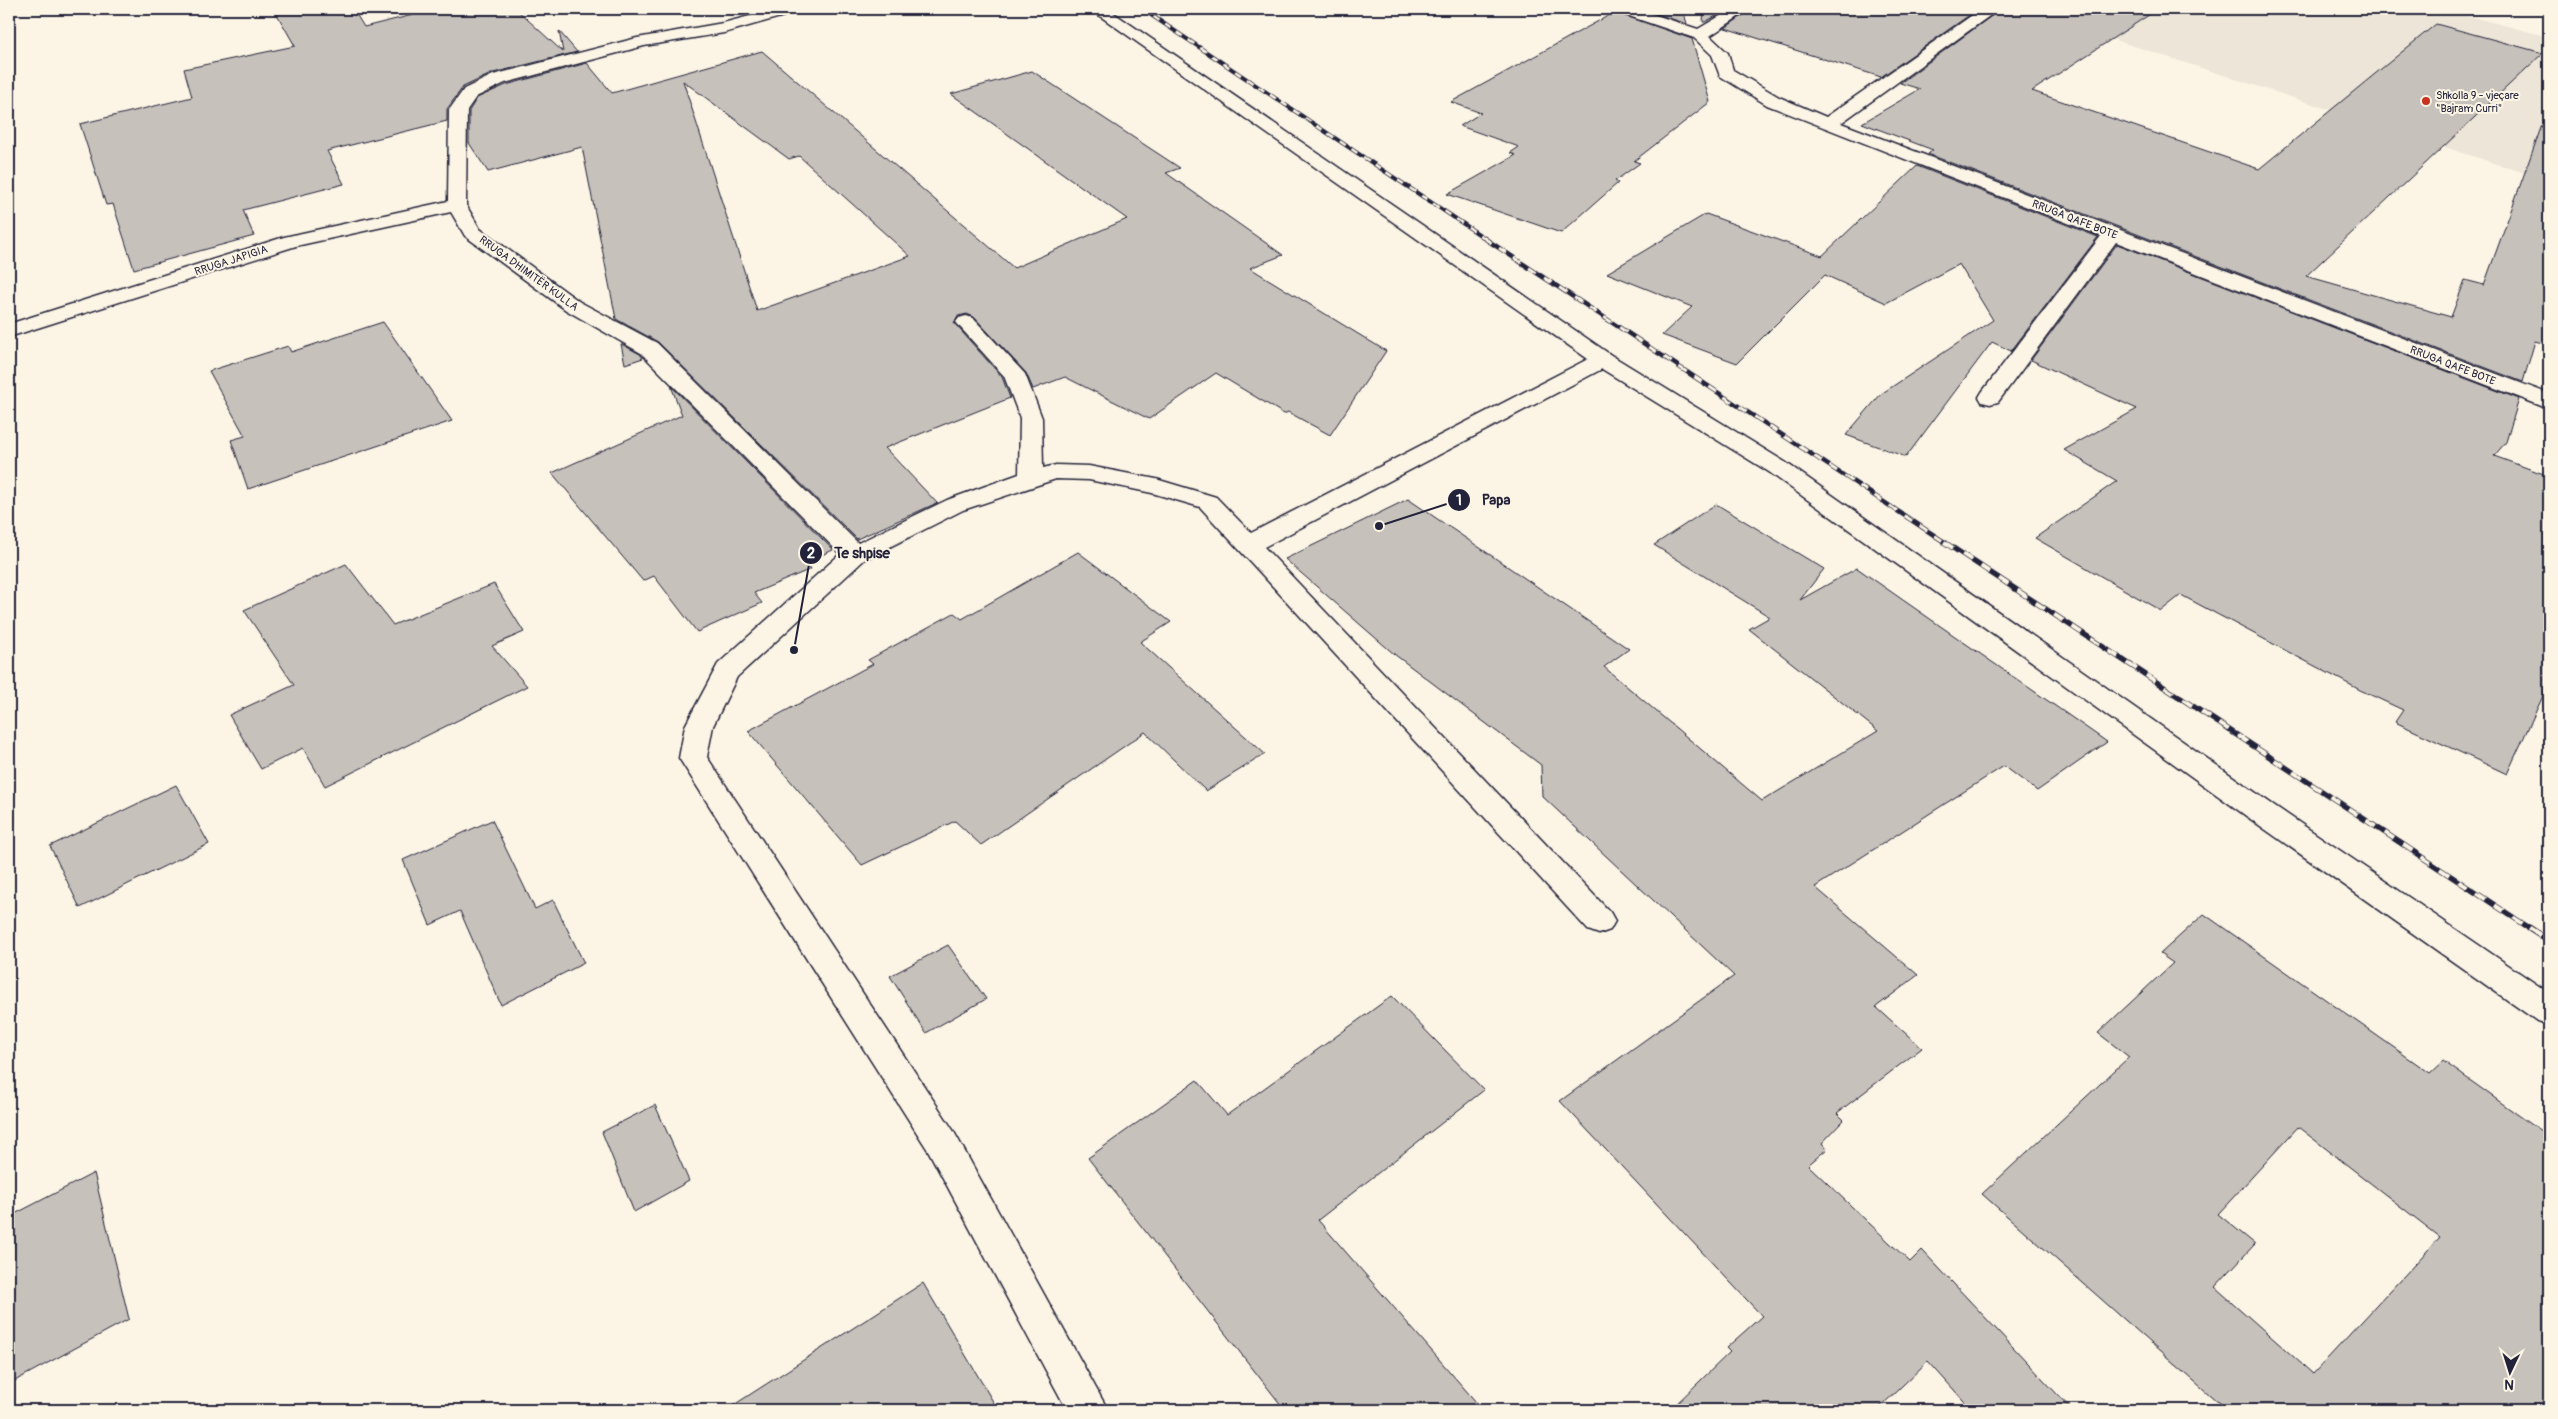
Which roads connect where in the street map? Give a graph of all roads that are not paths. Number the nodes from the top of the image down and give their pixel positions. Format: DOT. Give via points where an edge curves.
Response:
graph roads {
  1 [pos="793,9"];
  2 [pos="1098,9"];
  3 [pos="1622,9"];
  4 [pos="1742,9"];
  5 [pos="1991,9"];
  6 [pos="1700,35"];
  7 [pos="1828,124"];
  8 [pos="457,205"];
  9 [pos="2112,234"];
  10 [pos="966,322"];
  11 [pos="9,331"];
  12 [pos="1603,360"];
  13 [pos="1990,398"];
  14 [pos="2549,402"];
  15 [pos="1031,478"];
  16 [pos="1249,544"];
  17 [pos="855,554"];
  18 [pos="1599,920"];
  19 [pos="2549,1011"];
  20 [pos="1088,1410"];
  1 -- 8 [label="street, RRUGA DHIMITËR KULLA" via="724,28 643,41 509,76 470,93 458,110"];
  2 -- 12 [label="street"];
  3 -- 6 [label="street, RRUGA QAFE BOTE"];
  4 -- 6 [label="street"];
  5 -- 7 [label="street"];
  6 -- 7 [label="street, RRUGA QAFE BOTE" via="1720,53 1726,74 1773,101"];
  7 -- 9 [label="street, RRUGA QAFE BOTE"];
  8 -- 11 [label="street, RRUGA JAPIGIA" via="291,241"];
  8 -- 17 [label="street, RRUGA DHIMITËR KULLA" via="472,232 573,306 649,348"];
  9 -- 13 [label="street"];
  9 -- 14 [label="street, RRUGA QAFE BOTE"];
  10 -- 15 [label="street" via="1014,374 1031,418"];
  12 -- 16 [label="street"];
  12 -- 19 [label="street" via="1777,467 2259,810"];
  15 -- 16 [label="street" via="1056,472 1089,473 1156,486 1208,502"];
  15 -- 17 [label="street" via="955,505"];
  16 -- 18 [label="street"];
  17 -- 20 [label="street" via="727,671 699,726 693,758 941,1141"];
}
